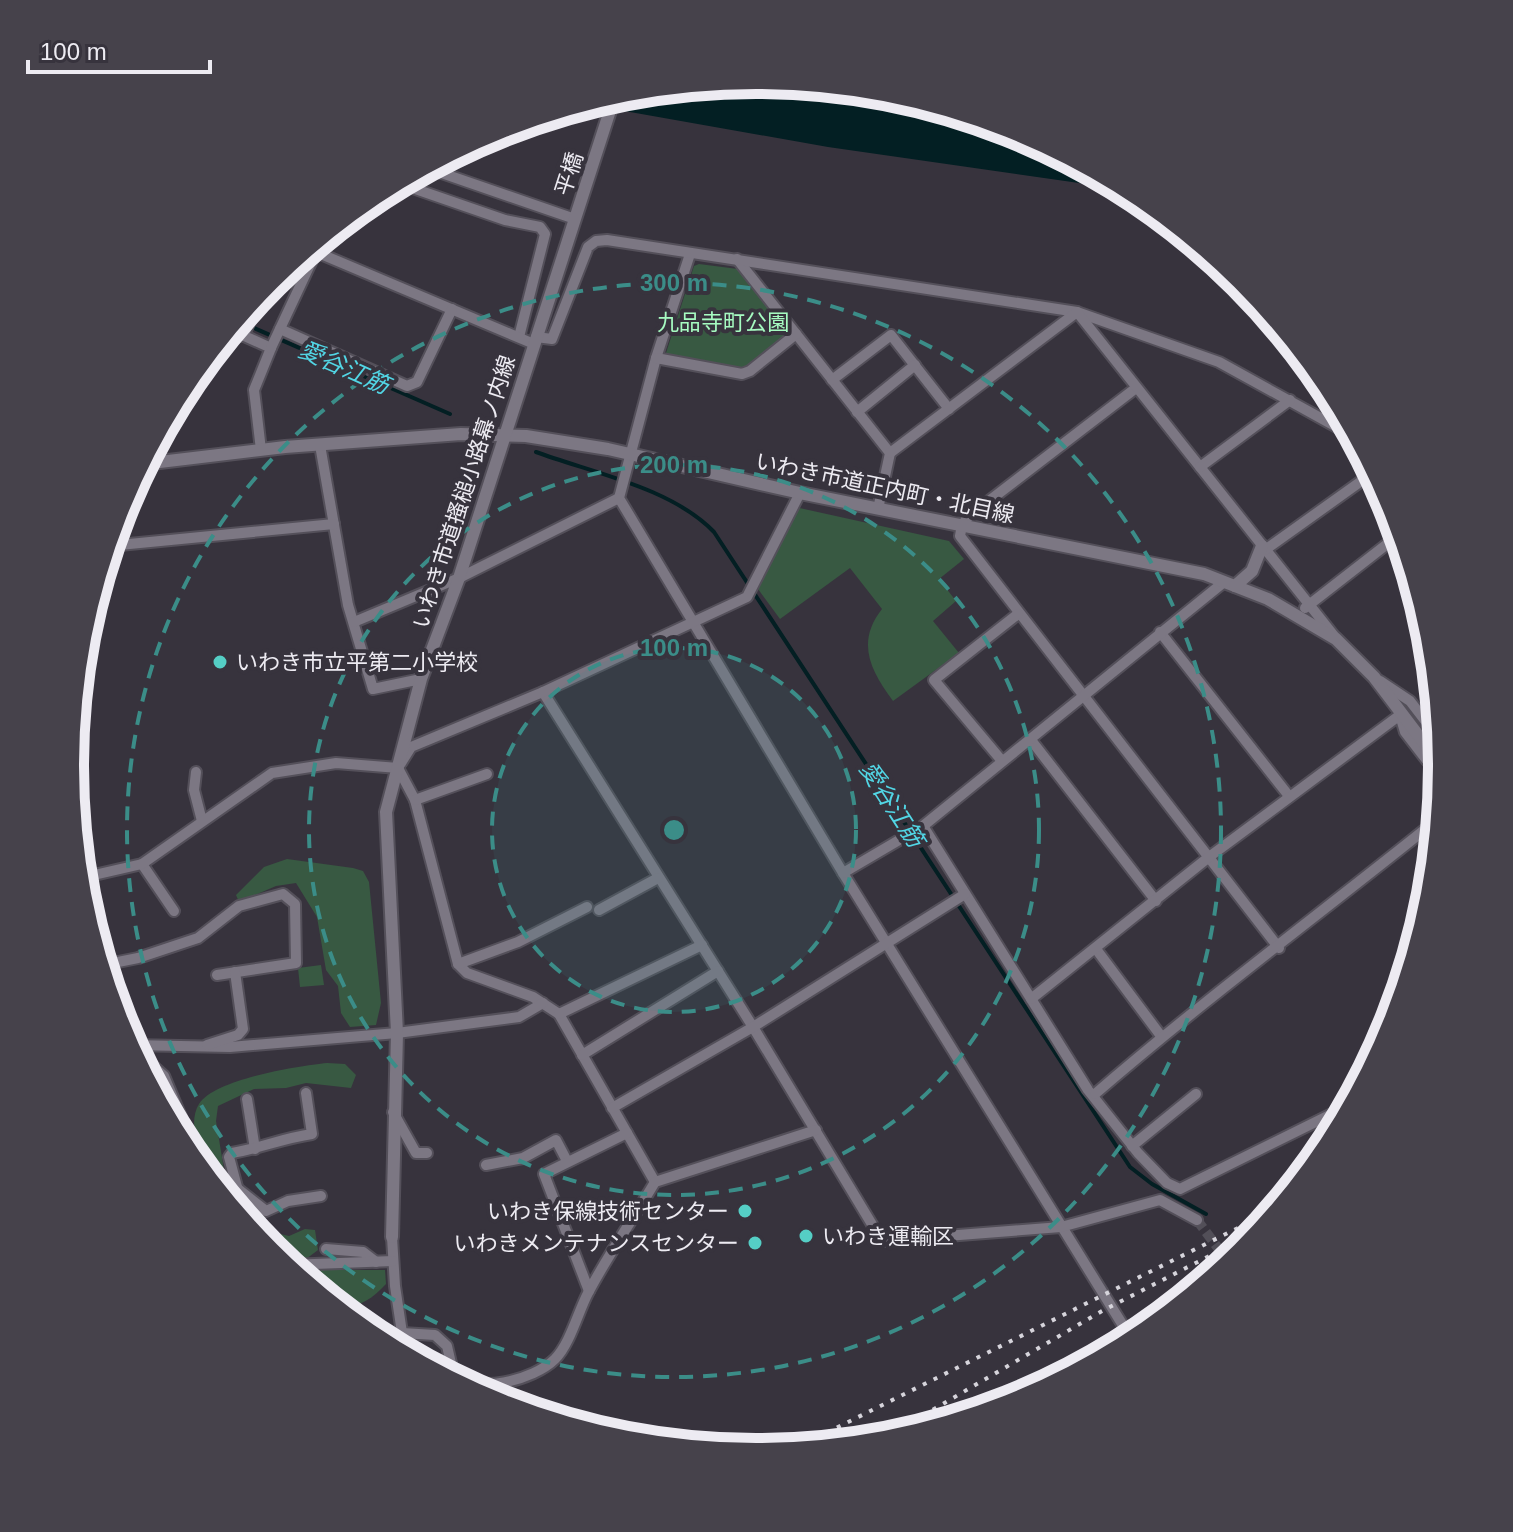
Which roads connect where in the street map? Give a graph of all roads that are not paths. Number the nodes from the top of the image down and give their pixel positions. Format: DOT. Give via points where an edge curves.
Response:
graph roads {
  1 [pos="610,109"];
  2 [pos="441,173"];
  3 [pos="413,188"];
  4 [pos="575,219"];
  5 [pos="320,254"];
  6 [pos="690,254"];
  7 [pos="737,259"];
  8 [pos="307,266"];
  9 [pos="452,309"];
  10 [pos="1077,312"];
  11 [pos="247,328"];
  12 [pos="280,329"];
  13 [pos="796,334"];
  14 [pos="243,336"];
  15 [pos="519,337"];
  16 [pos="535,340"];
  17 [pos="273,346"];
  18 [pos="656,358"];
  19 [pos="915,365"];
  20 [pos="832,380"];
  21 [pos="1136,388"];
  22 [pos="1290,400"];
  23 [pos="949,409"];
  24 [pos="857,412"];
  25 [pos="1337,427"];
  26 [pos="506,435"];
  27 [pos="320,445"];
  28 [pos="261,450"];
  29 [pos="890,453"];
  30 [pos="630,454"];
  31 [pos="157,462"];
  32 [pos="1200,467"];
  33 [pos="1364,479"];
  34 [pos="800,493"];
  35 [pos="620,494"];
  36 [pos="878,509"];
  37 [pos="334,524"];
  38 [pos="962,525"];
  39 [pos="1390,542"];
  40 [pos="122,545"];
  41 [pos="1264,548"];
  42 [pos="459,578"];
  43 [pos="1230,584"];
  44 [pos="1309,605"];
  45 [pos="1018,614"];
  46 [pos="1297,614"];
  47 [pos="354,622"];
  48 [pos="692,624"];
  49 [pos="1160,632"];
  50 [pos="1336,639"];
  51 [pos="1374,677"];
  52 [pos="421,679"];
  53 [pos="543,692"];
  54 [pos="1084,698"];
  55 [pos="1400,715"];
  56 [pos="1428,724"];
  57 [pos="1031,740"];
  58 [pos="1429,750"];
  59 [pos="1002,761"];
  60 [pos="1429,763"];
  61 [pos="398,768"];
  62 [pos="196,772"];
  63 [pos="487,774"];
  64 [pos="1289,796"];
  65 [pos="415,800"];
  66 [pos="202,821"];
  67 [pos="921,828"];
  68 [pos="1426,829"];
  69 [pos="1209,857"];
  70 [pos="142,864"];
  71 [pos="843,873"];
  72 [pos="93,875"];
  73 [pos="658,878"];
  74 [pos="963,895"];
  75 [pos="1156,901"];
  76 [pos="587,907"];
  77 [pos="599,910"];
  78 [pos="174,911"];
  79 [pos="888,943"];
  80 [pos="702,945"];
  81 [pos="1279,948"];
  82 [pos="1096,949"];
  83 [pos="114,963"];
  84 [pos="458,964"];
  85 [pos="718,971"];
  86 [pos="235,972"];
  87 [pos="217,975"];
  88 [pos="1031,999"];
  89 [pos="543,1003"];
  90 [pos="559,1014"];
  91 [pos="753,1027"];
  92 [pos="397,1033"];
  93 [pos="1161,1036"];
  94 [pos="145,1046"];
  95 [pos="203,1047"];
  96 [pos="582,1055"];
  97 [pos="156,1068"];
  98 [pos="306,1093"];
  99 [pos="1095,1094"];
  100 [pos="1196,1094"];
  101 [pos="247,1099"];
  102 [pos="177,1107"];
  103 [pos="612,1108"];
  104 [pos="393,1112"];
  105 [pos="1332,1114"];
  106 [pos="816,1130"];
  107 [pos="627,1133"];
  108 [pos="1132,1146"];
  109 [pos="255,1149"];
  110 [pos="427,1153"];
  111 [pos="567,1161"];
  112 [pos="486,1165"];
  113 [pos="655,1182"];
  114 [pos="238,1189"];
  115 [pos="1163,1192"];
  116 [pos="321,1196"];
  117 [pos="242,1198"];
  118 [pos="1197,1220"];
  119 [pos="1061,1227"];
  120 [pos="392,1237"];
  121 [pos="326,1249"];
  122 [pos="393,1261"];
  123 [pos="376,1262"];
  124 [pos="305,1264"];
  125 [pos="589,1291"];
  126 [pos="1125,1328"];
  127 [pos="402,1333"];
  128 [pos="399,1335"];
  129 [pos="403,1337"];
  130 [pos="451,1365"];
  131 [pos="492,1384"];
  1 -- 4 [label="street, 平橋"];
  2 -- 4 [label="street"];
  3 -- 15 [label="street" via="540,227 545,234"];
  4 -- 16 [label="street, いわき市道搔槌小路幕ノ内線"];
  5 -- 9 [label="street"];
  6 -- 7 [label="street"];
  6 -- 16 [label="street" via="593,242 552,339"];
  6 -- 18 [label="street"];
  7 -- 10 [label="street"];
  7 -- 13 [label="street"];
  8 -- 12 [label="street"];
  9 -- 12 [label="street" via="417,382 407,386"];
  9 -- 15 [label="street"];
  10 -- 21 [label="street"];
  10 -- 22 [label="street" via="1219,362"];
  10 -- 23 [label="street"];
  11 -- 14 [label="street"];
  12 -- 17 [label="street"];
  13 -- 18 [label="street" via="742,374"];
  13 -- 20 [label="street"];
  14 -- 17 [label="street"];
  15 -- 16 [label="street"];
  16 -- 26 [label="street, いわき市道搔槌小路幕ノ内線"];
  17 -- 28 [label="street" via="254,390"];
  18 -- 30 [label="street"];
  19 -- 20 [label="street" via="891,335"];
  19 -- 23 [label="street"];
  19 -- 24 [label="street"];
  20 -- 24 [label="street"];
  21 -- 32 [label="street"];
  21 -- 38 [label="street"];
  22 -- 25 [label="street"];
  22 -- 32 [label="street"];
  23 -- 29 [label="street"];
  24 -- 29 [label="street"];
  26 -- 27 [label="street, いわき市道正内町・北目線"];
  26 -- 30 [label="street, いわき市道正内町・北目線"];
  26 -- 42 [label="street, いわき市道搔槌小路幕ノ内線"];
  27 -- 28 [label="street, いわき市道正内町・北目線"];
  27 -- 37 [label="street"];
  28 -- 31 [label="street, いわき市道正内町・北目線"];
  29 -- 36 [label="street"];
  30 -- 34 [label="street, いわき市道正内町・北目線"];
  30 -- 35 [label="street"];
  32 -- 41 [label="street"];
  33 -- 41 [label="street"];
  34 -- 36 [label="street, いわき市道正内町・北目線"];
  34 -- 48 [label="street" via="747,597"];
  35 -- 42 [label="street"];
  35 -- 48 [label="street"];
  36 -- 38 [label="street, いわき市道正内町・北目線"];
  37 -- 40 [label="street"];
  37 -- 47 [label="street"];
  38 -- 43 [label="street, いわき市道正内町・北目線" via="1204,574"];
  38 -- 45 [label="street" via="960,536"];
  39 -- 44 [label="street"];
  41 -- 43 [label="street" via="1252,571"];
  41 -- 44 [label="street"];
  42 -- 47 [label="street"];
  42 -- 52 [label="street, いわき市道搔槌小路幕ノ内線"];
  43 -- 46 [label="street, いわき市道正内町・北目線"];
  43 -- 49 [label="street"];
  44 -- 46 [label="street"];
  44 -- 50 [label="street"];
  45 -- 54 [label="street"];
  45 -- 59 [label="street" via="934,680"];
  46 -- 50 [label="street, いわき市道正内町・北目線"];
  47 -- 52 [label="street" via="373,689"];
  48 -- 53 [label="street"];
  48 -- 71 [label="street"];
  49 -- 54 [label="street"];
  49 -- 64 [label="street"];
  50 -- 51 [label="street, いわき市道正内町・北目線"];
  51 -- 55 [label="street, いわき市道正内町・北目線"];
  51 -- 56 [label="street" via="1410,701"];
  52 -- 61 [label="street, いわき市道搔槌小路幕ノ内線"];
  53 -- 61 [label="street" via="411,747"];
  53 -- 73 [label="street"];
  54 -- 57 [label="street"];
  54 -- 69 [label="street"];
  55 -- 58 [label="street, いわき市道正内町・北目線"];
  55 -- 60 [label="street" via="1405,732"];
  55 -- 64 [label="street"];
  57 -- 59 [label="street"];
  57 -- 75 [label="street"];
  59 -- 67 [label="street"];
  61 -- 65 [label="street"];
  61 -- 66 [label="street" via="336,763 272,773"];
  61 -- 92 [label="street, いわき市道搔槌小路幕ノ内線" via="385,830"];
  62 -- 66 [label="street" via="194,790"];
  63 -- 65 [label="street"];
  64 -- 69 [label="street"];
  65 -- 84 [label="street"];
  66 -- 70 [label="street"];
  67 -- 71 [label="street"];
  67 -- 74 [label="street"];
  68 -- 81 [label="street"];
  69 -- 75 [label="street"];
  69 -- 81 [label="street"];
  70 -- 72 [label="street"];
  70 -- 78 [label="street"];
  71 -- 79 [label="street"];
  73 -- 77 [label="street"];
  73 -- 80 [label="street"];
  74 -- 79 [label="street"];
  74 -- 88 [label="street"];
  75 -- 82 [label="street"];
  76 -- 84 [label="street" via="518,942"];
  79 -- 91 [label="street"];
  79 -- 119 [label="street"];
  80 -- 85 [label="street"];
  80 -- 90 [label="street"];
  81 -- 93 [label="street"];
  82 -- 88 [label="street"];
  82 -- 93 [label="street"];
  83 -- 86 [label="street" via="198,938 239,906 283,894 295,904 296,963"];
  84 -- 89 [label="street" via="467,973"];
  85 -- 91 [label="street"];
  85 -- 96 [label="street"];
  86 -- 87 [label="street"];
  86 -- 95 [label="street" via="243,1029"];
  88 -- 99 [label="street"];
  89 -- 90 [label="street"];
  89 -- 92 [label="street" via="519,1017"];
  90 -- 96 [label="street"];
  91 -- 103 [label="street"];
  91 -- 106 [label="street"];
  92 -- 95 [label="street"];
  92 -- 104 [label="street, いわき市道搔槌小路幕ノ内線"];
  93 -- 99 [label="street"];
  94 -- 95 [label="street"];
  96 -- 103 [label="street"];
  97 -- 102 [label="street"];
  98 -- 109 [label="street" via="312,1134"];
  99 -- 108 [label="street"];
  100 -- 108 [label="street"];
  101 -- 109 [label="street"];
  103 -- 107 [label="street"];
  104 -- 110 [label="street" via="416,1153"];
  104 -- 120 [label="street, いわき市道搔槌小路幕ノ内線"];
  105 -- 115 [label="street" via="1180,1189"];
  106 -- 113 [label="street"];
  106 -- 119 [label="street" via="882,1241"];
  107 -- 111 [label="street"];
  107 -- 113 [label="street"];
  108 -- 115 [label="street"];
  109 -- 114 [label="street" via="229,1157"];
  111 -- 112 [label="street" via="556,1140 523,1158"];
  111 -- 125 [label="street" via="544,1174"];
  113 -- 125 [label="street"];
  114 -- 116 [label="street" via="266,1211"];
  114 -- 117 [label="street"];
  115 -- 118 [label="street"];
  115 -- 119 [label="street"];
  119 -- 126 [label="street"];
  120 -- 122 [label="street, いわき市道搔槌小路幕ノ内線"];
  121 -- 123 [label="street" via="363,1252"];
  122 -- 123 [label="street"];
  122 -- 127 [label="street, いわき市道搔槌小路幕ノ内線"];
  123 -- 124 [label="street"];
  125 -- 131 [label="street" via="556,1358"];
  127 -- 128 [label="street"];
  127 -- 129 [label="street, いわき市道搔槌小路幕ノ内線"];
  127 -- 130 [label="street" via="443,1340"];
}
